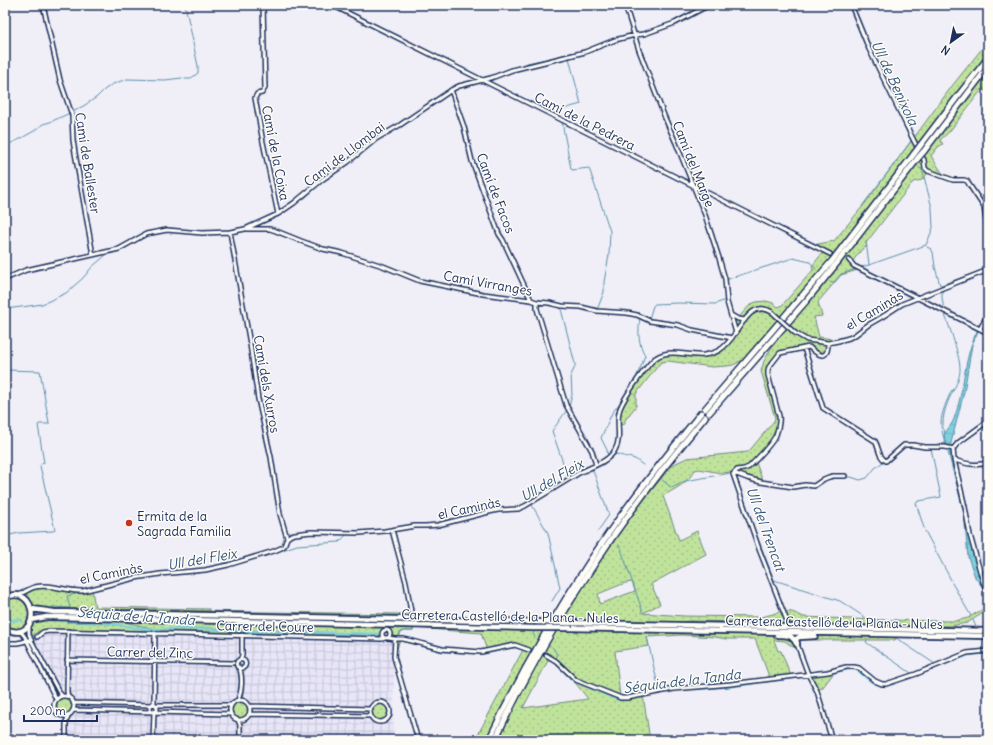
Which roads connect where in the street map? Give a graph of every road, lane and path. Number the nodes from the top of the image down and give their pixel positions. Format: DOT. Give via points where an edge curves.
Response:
graph roads {
  1 [pos="43,5"];
  2 [pos="262,5"];
  3 [pos="332,5"];
  4 [pos="625,5"];
  5 [pos="710,5"];
  6 [pos="851,5"];
  7 [pos="635,35"];
  8 [pos="988,58"];
  9 [pos="988,67"];
  10 [pos="483,80"];
  11 [pos="451,90"];
  12 [pos="922,148"];
  13 [pos="693,186"];
  14 [pos="278,214"];
  15 [pos="245,229"];
  16 [pos="230,232"];
  17 [pos="988,233"];
  18 [pos="830,254"];
  19 [pos="93,255"];
  20 [pos="849,260"];
  21 [pos="988,270"];
  22 [pos="5,279"];
  23 [pos="917,297"];
  24 [pos="531,300"];
  25 [pos="537,302"];
  26 [pos="988,314"];
  27 [pos="730,315"];
  28 [pos="745,320"];
  29 [pos="980,329"];
  30 [pos="736,333"];
  31 [pos="988,333"];
  32 [pos="732,338"];
  33 [pos="828,343"];
  34 [pos="804,348"];
  35 [pos="705,413"];
  36 [pos="988,421"];
  37 [pos="953,449"];
  38 [pos="954,460"];
  39 [pos="988,463"];
  40 [pos="596,465"];
  41 [pos="734,473"];
  42 [pos="845,476"];
  43 [pos="392,530"];
  44 [pos="286,538"];
  45 [pos="30,589"];
  46 [pos="988,591"];
  47 [pos="17,596"];
  48 [pos="5,598"];
  49 [pos="26,601"];
  50 [pos="32,609"];
  51 [pos="411,612"];
  52 [pos="30,622"];
  53 [pos="787,622"];
  54 [pos="5,629"];
  55 [pos="10,631"];
  56 [pos="68,631"];
  57 [pos="714,631"];
  58 [pos="988,631"];
  59 [pos="18,632"];
  60 [pos="155,633"];
  61 [pos="5,634"];
  62 [pos="390,634"];
  63 [pos="896,634"];
  64 [pos="242,635"];
  65 [pos="382,635"];
  66 [pos="988,636"];
  67 [pos="37,637"];
  68 [pos="375,638"];
  69 [pos="386,638"];
  70 [pos="395,639"];
  71 [pos="26,640"];
  72 [pos="22,642"];
  73 [pos="32,642"];
  74 [pos="5,643"];
  75 [pos="797,644"];
  76 [pos="28,646"];
  77 [pos="529,650"];
  78 [pos="988,651"];
  79 [pos="546,655"];
  80 [pos="67,660"];
  81 [pos="155,662"];
  82 [pos="240,664"];
  83 [pos="808,674"];
  84 [pos="67,692"];
  85 [pos="241,694"];
  86 [pos="63,696"];
  87 [pos="68,697"];
  88 [pos="56,699"];
  89 [pos="238,700"];
  90 [pos="243,700"];
  91 [pos="73,703"];
  92 [pos="153,705"];
  93 [pos="231,706"];
  94 [pos="250,706"];
  95 [pos="371,709"];
  96 [pos="73,710"];
  97 [pos="154,712"];
  98 [pos="231,714"];
  99 [pos="250,714"];
  100 [pos="69,715"];
  101 [pos="371,716"];
  102 [pos="64,717"];
  103 [pos="240,720"];
  104 [pos="66,722"];
  105 [pos="988,737"];
  106 [pos="66,740"];
  107 [pos="153,740"];
  108 [pos="240,740"];
  109 [pos="418,740"];
  110 [pos="489,740"];
  111 [pos="495,740"];
  112 [pos="832,740"];
  113 [pos="941,740"];
  1 -- 19 [label="street, Camí de Ballester" via="60,80 72,115 73,140"];
  2 -- 14 [label="street, Camí de la Coixa" via="265,88 256,98"];
  3 -- 10 [label="street, Camí de la Pedrera"];
  4 -- 7 [label="street, Camí del Marge"];
  5 -- 7 [label="street, Camí de Llombai" via="675,23"];
  6 -- 17 [label="street" via="869,48 924,160 925,168 949,179 967,182 984,207"];
  7 -- 10 [label="street, Camí de Llombai" via="585,52"];
  7 -- 13 [label="street, Camí del Marge"];
  8 -- 12 [label="highway"];
  9 -- 12 [label="highway"];
  10 -- 11 [label="street, Camí de Llombai"];
  10 -- 13 [label="street, Camí de la Pedrera"];
  11 -- 14 [label="street, Camí de Llombai" via="376,139"];
  11 -- 24 [label="street, Camí de Facos" via="464,126 472,161 499,234"];
  12 -- 35 [label="highway, bridge"];
  13 -- 18 [label="street, Camí de la Pedrera"];
  13 -- 27 [label="street, Camí del Marge" via="719,258"];
  14 -- 15 [label="street, Camí de Llombai"];
  15 -- 16 [label="street, Camí de Llombai"];
  15 -- 24 [label="street, Camí Virranges" via="270,229 383,266 420,281 483,294"];
  16 -- 19 [label="street, Camí de Llombai" via="162,230 146,234 119,249"];
  16 -- 44 [label="street, Camí dels Xurros" via="258,399"];
  19 -- 22 [label="street, Camí de Llombai" via="26,270"];
  20 -- 23 [label="street" via="854,266"];
  21 -- 23 [label="street, el Caminàs"];
  23 -- 29 [label="street"];
  23 -- 33 [label="street, el Caminàs" via="897,306 855,335"];
  24 -- 25 [label="street, Camí Virranges"];
  25 -- 32 [label="street, Camí Virranges" via="627,313 650,321"];
  25 -- 40 [label="street" via="566,405 592,451"];
  26 -- 29 [label="street"];
  27 -- 28 [label="street"];
  27 -- 30 [label="street, Camí del Marge"];
  28 -- 30 [label="street, el Caminàs"];
  28 -- 33 [label="street, el Caminàs, bridge" via="753,310 767,309 807,340"];
  29 -- 31 [label="street"];
  30 -- 32 [label="street, el Caminàs"];
  32 -- 40 [label="street, el Caminàs" via="721,350 713,353 697,355 675,352 657,357 620,406 618,444 606,459"];
  33 -- 34 [label="street" via="828,350 823,355 817,354 809,347"];
  34 -- 37 [label="street" via="823,408 875,441 883,460 887,460 905,445"];
  34 -- 41 [label="street" via="780,353 769,367 768,375 780,418 777,432 749,467"];
  35 -- 110 [label="highway" via="659,465 592,557 535,650"];
  35 -- 111 [label="highway" via="597,560 532,667"];
  36 -- 37 [label="street" via="958,442"];
  37 -- 38 [label="street"];
  38 -- 39 [label="street" via="970,465"];
  38 -- 46 [label="street" via="970,536"];
  40 -- 43 [label="street, el Caminàs" via="518,509 498,510 438,525"];
  41 -- 42 [label="street" via="761,482 794,487 814,486 829,477"];
  41 -- 53 [label="street"];
  43 -- 44 [label="street, el Caminàs" via="359,533 311,532"];
  43 -- 51 [label="street"];
  44 -- 45 [label="street, el Caminàs" via="282,548 205,570 129,579 83,591 47,586"];
  45 -- 47 [label="street"];
  45 -- 49 [label="street" via="26,594"];
  47 -- 48 [label="main road"];
  47 -- 49 [label="main road"];
  49 -- 50 [label="main road"];
  50 -- 52 [label="main road"];
  50 -- 58 [label="main road, Carretera Castelló de la Plana - Nules, bridge" via="54,612"];
  52 -- 57 [label="main road, Carretera Castelló de la Plana - Nules, bridge" via="46,617 61,617"];
  52 -- 59 [label="main road"];
  52 -- 73 [label="street" via="29,634"];
  54 -- 55 [label="main road"];
  55 -- 59 [label="main road"];
  55 -- 61 [label="main road"];
  56 -- 60 [label="street, Carrer del Coure"];
  56 -- 67 [label="street, Carrer del Coure" via="43,632"];
  56 -- 80 [label="street"];
  57 -- 63 [label="main road, Carretera Castelló de la Plana - Nules"];
  57 -- 75 [label="main road" via="787,636 792,637"];
  59 -- 71 [label="street" via="24,635"];
  60 -- 64 [label="street, Carrer del Coure"];
  60 -- 81 [label="street"];
  62 -- 65 [label="street" via="385,630"];
  62 -- 69 [label="street"];
  62 -- 70 [label="street"];
  63 -- 66 [label="main road, Carretera Castelló de la Plana - Nules"];
  63 -- 75 [label="main road" via="803,636 797,638"];
  64 -- 68 [label="street, Carrer del Coure"];
  64 -- 82 [label="street"];
  65 -- 68 [label="street, Carrer del Coure"];
  65 -- 69 [label="street"];
  68 -- 69 [label="street, Carrer del Coure"];
  69 -- 70 [label="street, Carrer del Coure"];
  70 -- 77 [label="street, Carrer del Coure" via="412,640 442,649 481,652 515,645"];
  70 -- 109 [label="street" via="394,657"];
  71 -- 72 [label="street"];
  71 -- 73 [label="street"];
  71 -- 76 [label="street"];
  72 -- 74 [label="street"];
  72 -- 76 [label="street"];
  73 -- 86 [label="street"];
  75 -- 83 [label="street"];
  76 -- 88 [label="street"];
  78 -- 83 [label="street" via="967,653 886,684 874,681 859,668 854,667"];
  79 -- 83 [label="street" via="576,680 621,698 674,689"];
  80 -- 81 [label="street, Carrer del Zinc"];
  80 -- 84 [label="street"];
  81 -- 82 [label="street, Carrer del Zinc"];
  81 -- 92 [label="street"];
  82 -- 85 [label="street"];
  83 -- 112 [label="street" via="817,691"];
  84 -- 86 [label="street"];
  84 -- 87 [label="street"];
  85 -- 89 [label="street"];
  85 -- 90 [label="street"];
  86 -- 87 [label="street"];
  86 -- 88 [label="street"];
  87 -- 91 [label="street"];
  88 -- 102 [label="street" via="54,709"];
  89 -- 90 [label="street"];
  89 -- 93 [label="street"];
  90 -- 94 [label="street"];
  91 -- 92 [label="street"];
  91 -- 96 [label="street"];
  92 -- 93 [label="street"];
  92 -- 97 [label="street" via="150,710"];
  92 -- 97 [label="street" via="157,707"];
  93 -- 98 [label="street"];
  94 -- 95 [label="street"];
  94 -- 99 [label="street"];
  95 -- 101 [label="street"];
  95 -- 101 [label="street" via="374,704 381,702 389,707 390,713 388,719 382,723 375,722"];
  96 -- 97 [label="street"];
  96 -- 100 [label="street"];
  97 -- 98 [label="street"];
  97 -- 107 [label="street"];
  98 -- 103 [label="street"];
  99 -- 101 [label="street"];
  99 -- 103 [label="street"];
  100 -- 102 [label="street"];
  100 -- 104 [label="street"];
  102 -- 104 [label="street"];
  103 -- 108 [label="street"];
  104 -- 106 [label="street"];
  105 -- 113 [label="street"];
}
